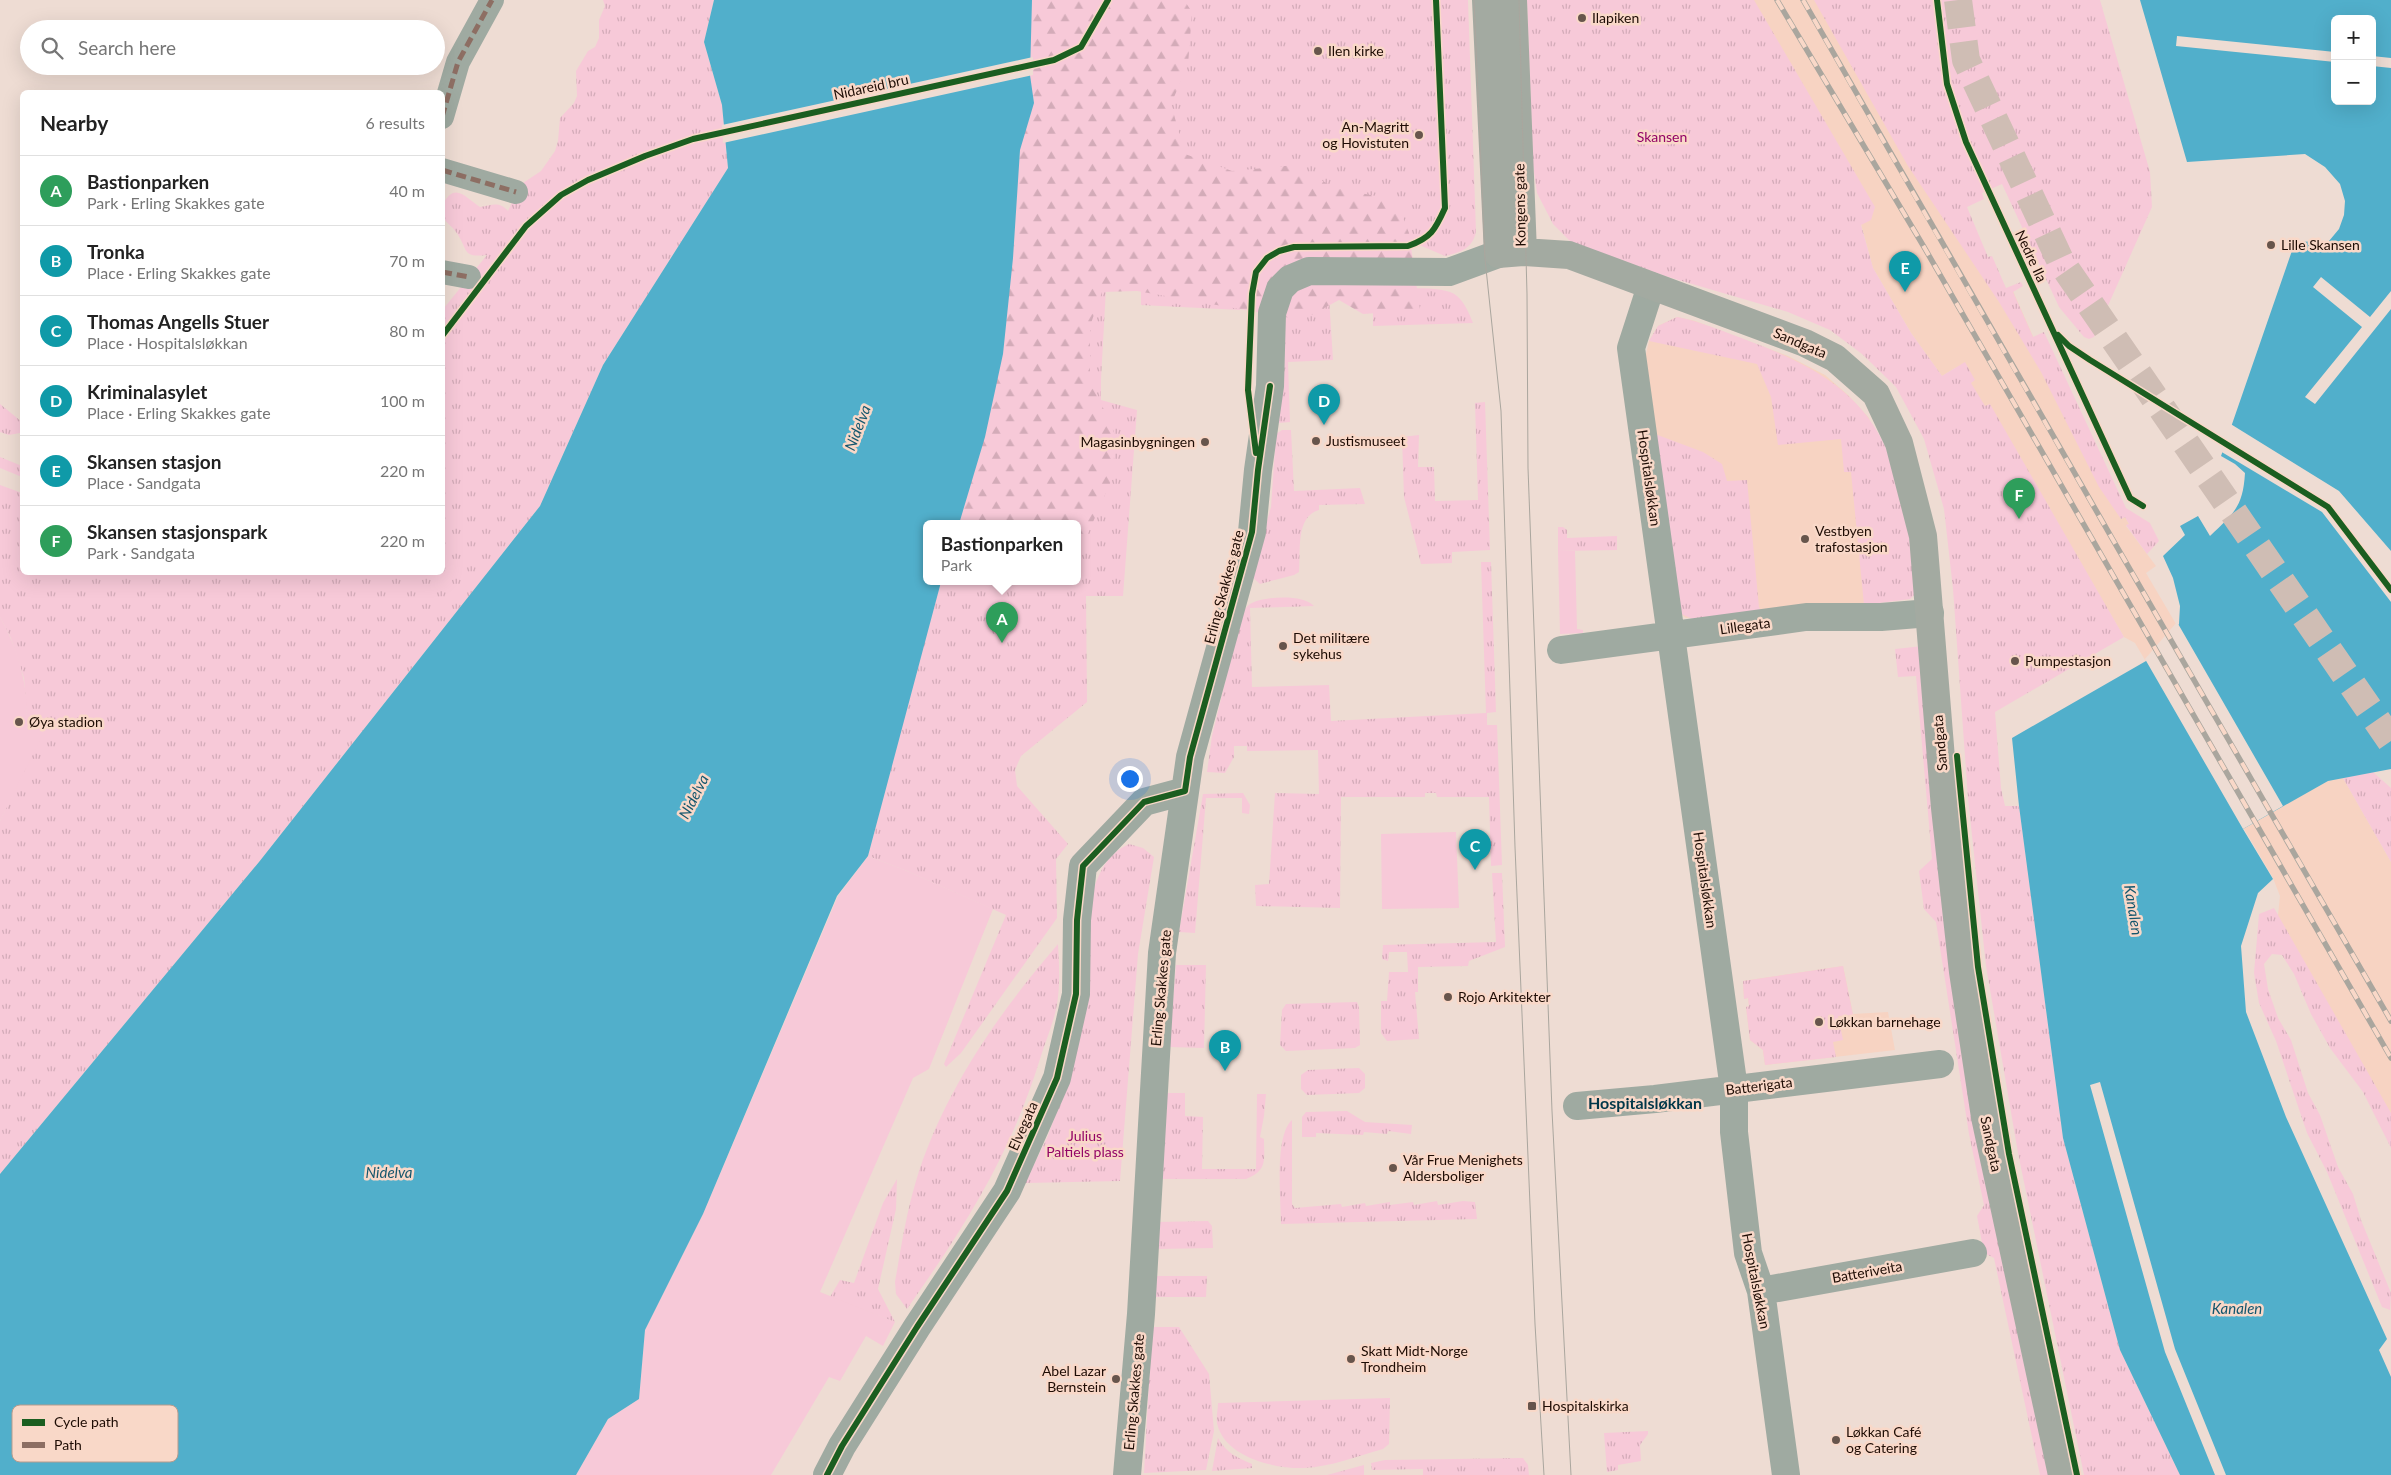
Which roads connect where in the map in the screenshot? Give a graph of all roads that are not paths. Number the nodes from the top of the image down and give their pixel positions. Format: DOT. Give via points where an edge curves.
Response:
graph roads {
  1 [pos="492,0"];
  2 [pos="1486,0"];
  3 [pos="1513,0"];
  4 [pos="445,107"];
  5 [pos="445,171"];
  6 [pos="516,192"];
  7 [pos="1510,253"];
  8 [pos="445,273"];
  9 [pos="470,277"];
  10 [pos="1651,286"];
  11 [pos="1930,613"];
  12 [pos="1672,636"];
  13 [pos="1561,650"];
  14 [pos="1185,791"];
  15 [pos="1940,1064"];
  16 [pos="1734,1089"];
  17 [pos="1577,1106"];
  18 [pos="1973,1253"];
  19 [pos="1761,1291"];
  20 [pos="827,1475"];
  21 [pos="1128,1475"];
  22 [pos="1786,1475"];
  23 [pos="2062,1475"];
  1 -- 4 [label="street" via="458,62"];
  2 -- 7 [label="main road, Kongens gate"];
  3 -- 7 [label="main road, Kongens gate"];
  5 -- 6 [label="street"];
  7 -- 10 [label="main road, Sandgata" via="1569,254"];
  7 -- 14 [label="street, Erling Skakkes gate" via="1448,272 1309,272 1290,279 1280,289 1272,313 1270,386 1252,532 1190,757"];
  8 -- 9 [label="street"];
  10 -- 11 [label="main road, Sandgata" via="1805,343 1835,358 1876,394 1899,443 1923,536"];
  10 -- 12 [label="street, Hospitalsløkkan" via="1631,348"];
  11 -- 12 [label="street, Lillegata" via="1881,618 1806,617"];
  11 -- 23 [label="main road, Sandgata" via="1945,808 1985,1117"];
  12 -- 13 [label="street, Lillegata"];
  12 -- 16 [label="street, Hospitalsløkkan"];
  14 -- 20 [label="street, Elvegata" via="1144,802 1083,866 1077,920 1076,994 1058,1078 1007,1191 912,1335"];
  14 -- 21 [label="street, Erling Skakkes gate" via="1162,953 1141,1314"];
  15 -- 16 [label="street, Batterigata"];
  16 -- 17 [label="street, Batterigata"];
  16 -- 19 [label="street, Hospitalsløkkan" via="1734,1132 1748,1254"];
  18 -- 19 [label="street, Batteriveita"];
  19 -- 22 [label="street, Hospitalsløkkan"];
}
